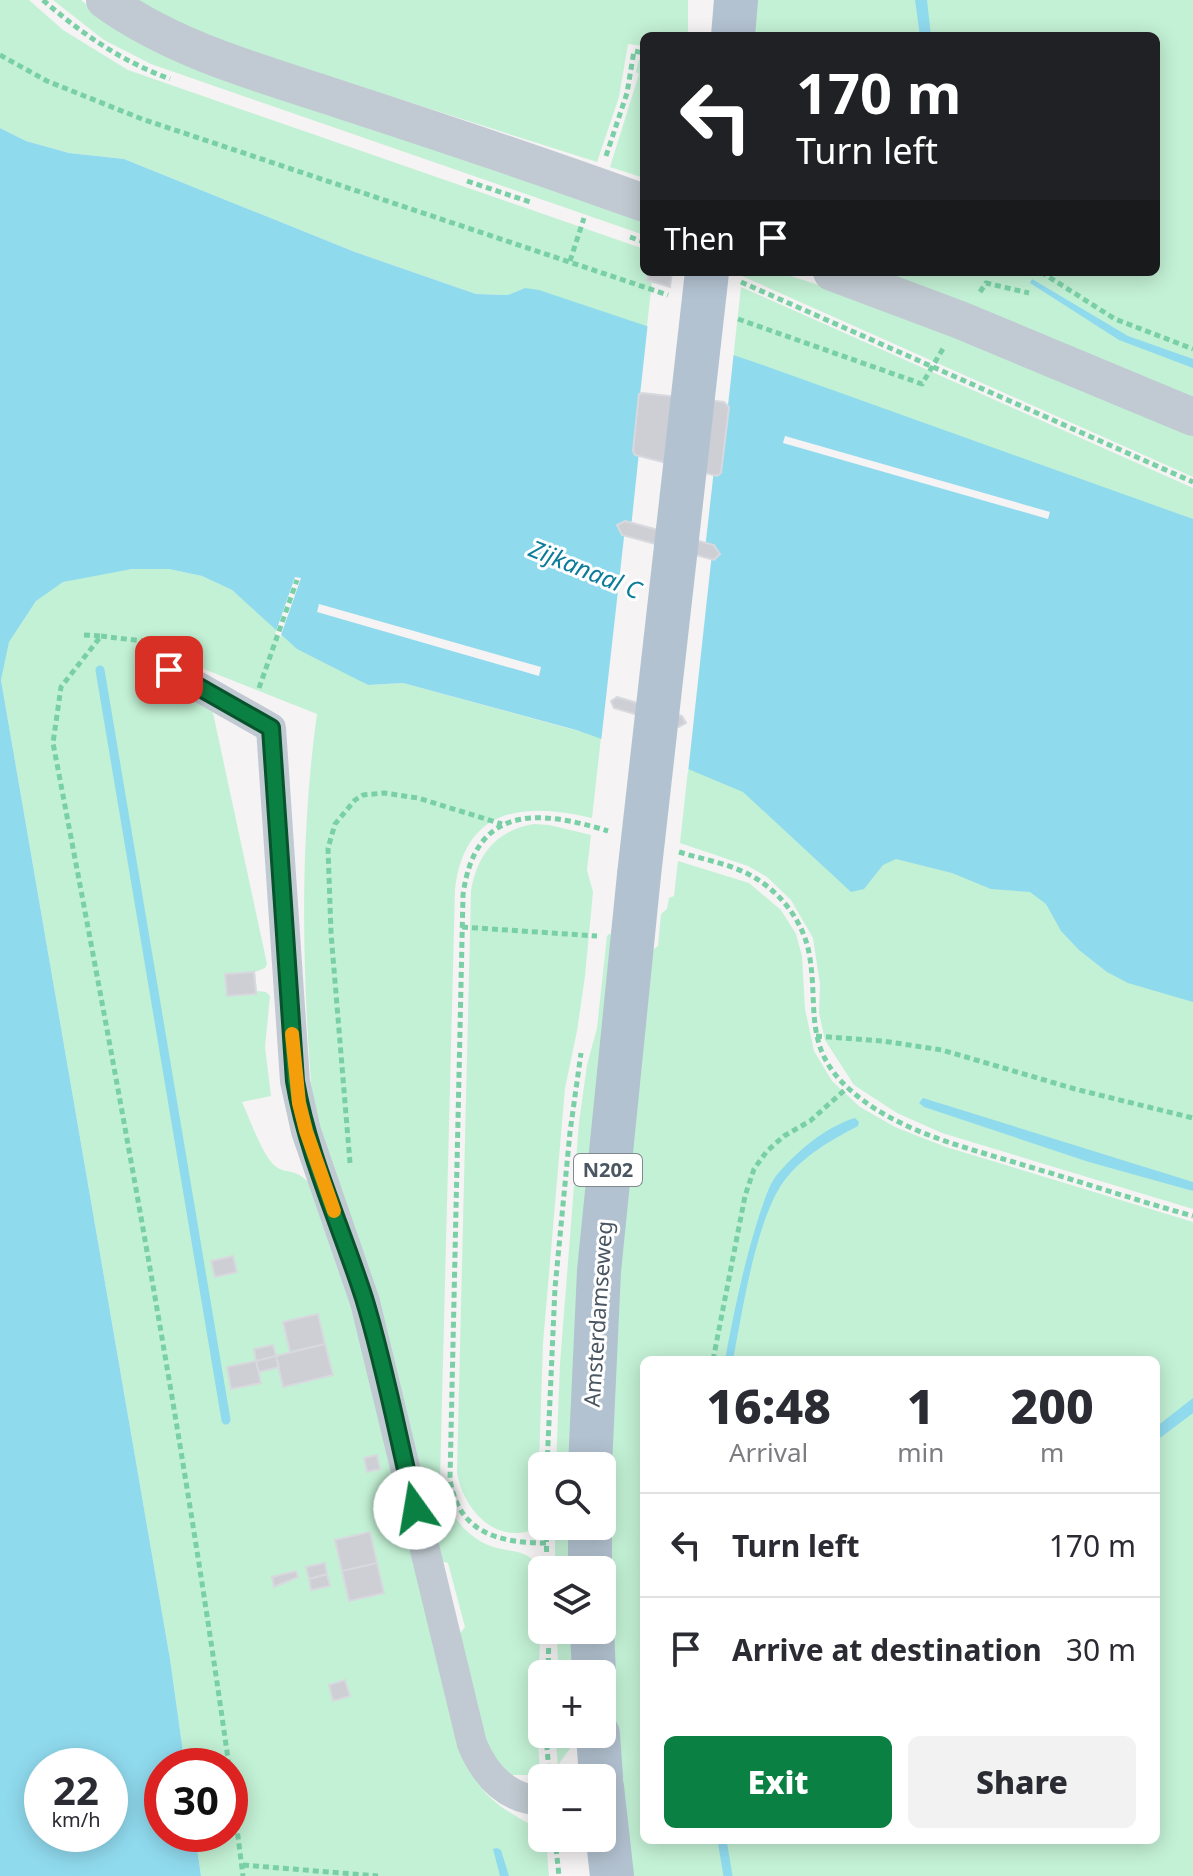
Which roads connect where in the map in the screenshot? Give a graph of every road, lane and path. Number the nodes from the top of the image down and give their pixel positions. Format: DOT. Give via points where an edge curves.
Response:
graph roads {
  1 [pos="105,0"];
  2 [pos="736,0"];
  3 [pos="733,32"];
  4 [pos="640,52"];
  5 [pos="0,55"];
  6 [pos="611,141"];
  7 [pos="596,185"];
  8 [pos="640,202"];
  9 [pos="570,261"];
  10 [pos="640,272"];
  11 [pos="665,276"];
  12 [pos="843,276"];
  13 [pos="1042,276"];
  14 [pos="703,282"];
  15 [pos="731,317"];
  16 [pos="1193,349"];
  17 [pos="933,366"];
  18 [pos="1193,417"];
  19 [pos="1193,482"];
  20 [pos="297,580"];
  21 [pos="84,635"];
  22 [pos="101,636"];
  23 [pos="169,670"];
  24 [pos="250,716"];
  25 [pos="503,825"];
  26 [pos="598,937"];
  27 [pos="847,1088"];
  28 [pos="1193,1118"];
  29 [pos="324,1184"];
  30 [pos="1193,1216"];
  31 [pos="714,1356"];
  32 [pos="591,1452"];
  33 [pos="546,1543"];
  34 [pos="546,1556"];
  35 [pos="226,1748"];
  36 [pos="528,1799"];
  37 [pos="241,1852"];
  38 [pos="556,1852"];
  39 [pos="609,1852"];
  40 [pos="243,1865"];
  41 [pos="243,1876"];
  42 [pos="378,1876"];
  43 [pos="559,1876"];
  44 [pos="612,1876"];
  1 -- 7 [label="street" via="160,33 217,57"];
  2 -- 3 [label="main road"];
  4 -- 6 [label="path" via="634,51"];
  5 -- 9 [label="path" via="47,81 142,119"];
  7 -- 8 [label="street"];
  7 -- 9 [label="path"];
  9 -- 10 [label="path"];
  11 -- 14 [label="path"];
  12 -- 18 [label="street"];
  13 -- 16 [label="path" via="1115,319"];
  14 -- 17 [label="path"];
  14 -- 32 [label="main road, Amsterdamseweg / N202, bridge" via="600,1256"];
  15 -- 17 [label="path" via="922,384"];
  17 -- 19 [label="path"];
  20 -- 24 [label="path"];
  21 -- 22 [label="path"];
  22 -- 23 [label="path" via="158,642 173,658"];
  22 -- 35 [label="path" via="61,687 53,743 129,1137"];
  23 -- 24 [label="street"];
  24 -- 29 [label="street" via="271,728 295,1081"];
  25 -- 29 [label="path" via="418,798 384,793 355,800 335,824 328,848 331,933 351,1161 344,1174"];
  26 -- 33 [label="path" via="462,927 450,1479 463,1513 481,1531 509,1542"];
  27 -- 28 [label="path" via="816,1036 942,1050"];
  27 -- 30 [label="path" via="894,1120 938,1137"];
  27 -- 31 [label="path" via="784,1136 754,1169"];
  29 -- 36 [label="street" via="365,1302 472,1744 497,1783"];
  33 -- 34 [label="path"];
  37 -- 40 [label="path"];
  38 -- 43 [label="path"];
  39 -- 44 [label="main road"];
  40 -- 41 [label="path"];
  40 -- 42 [label="path"];
}
